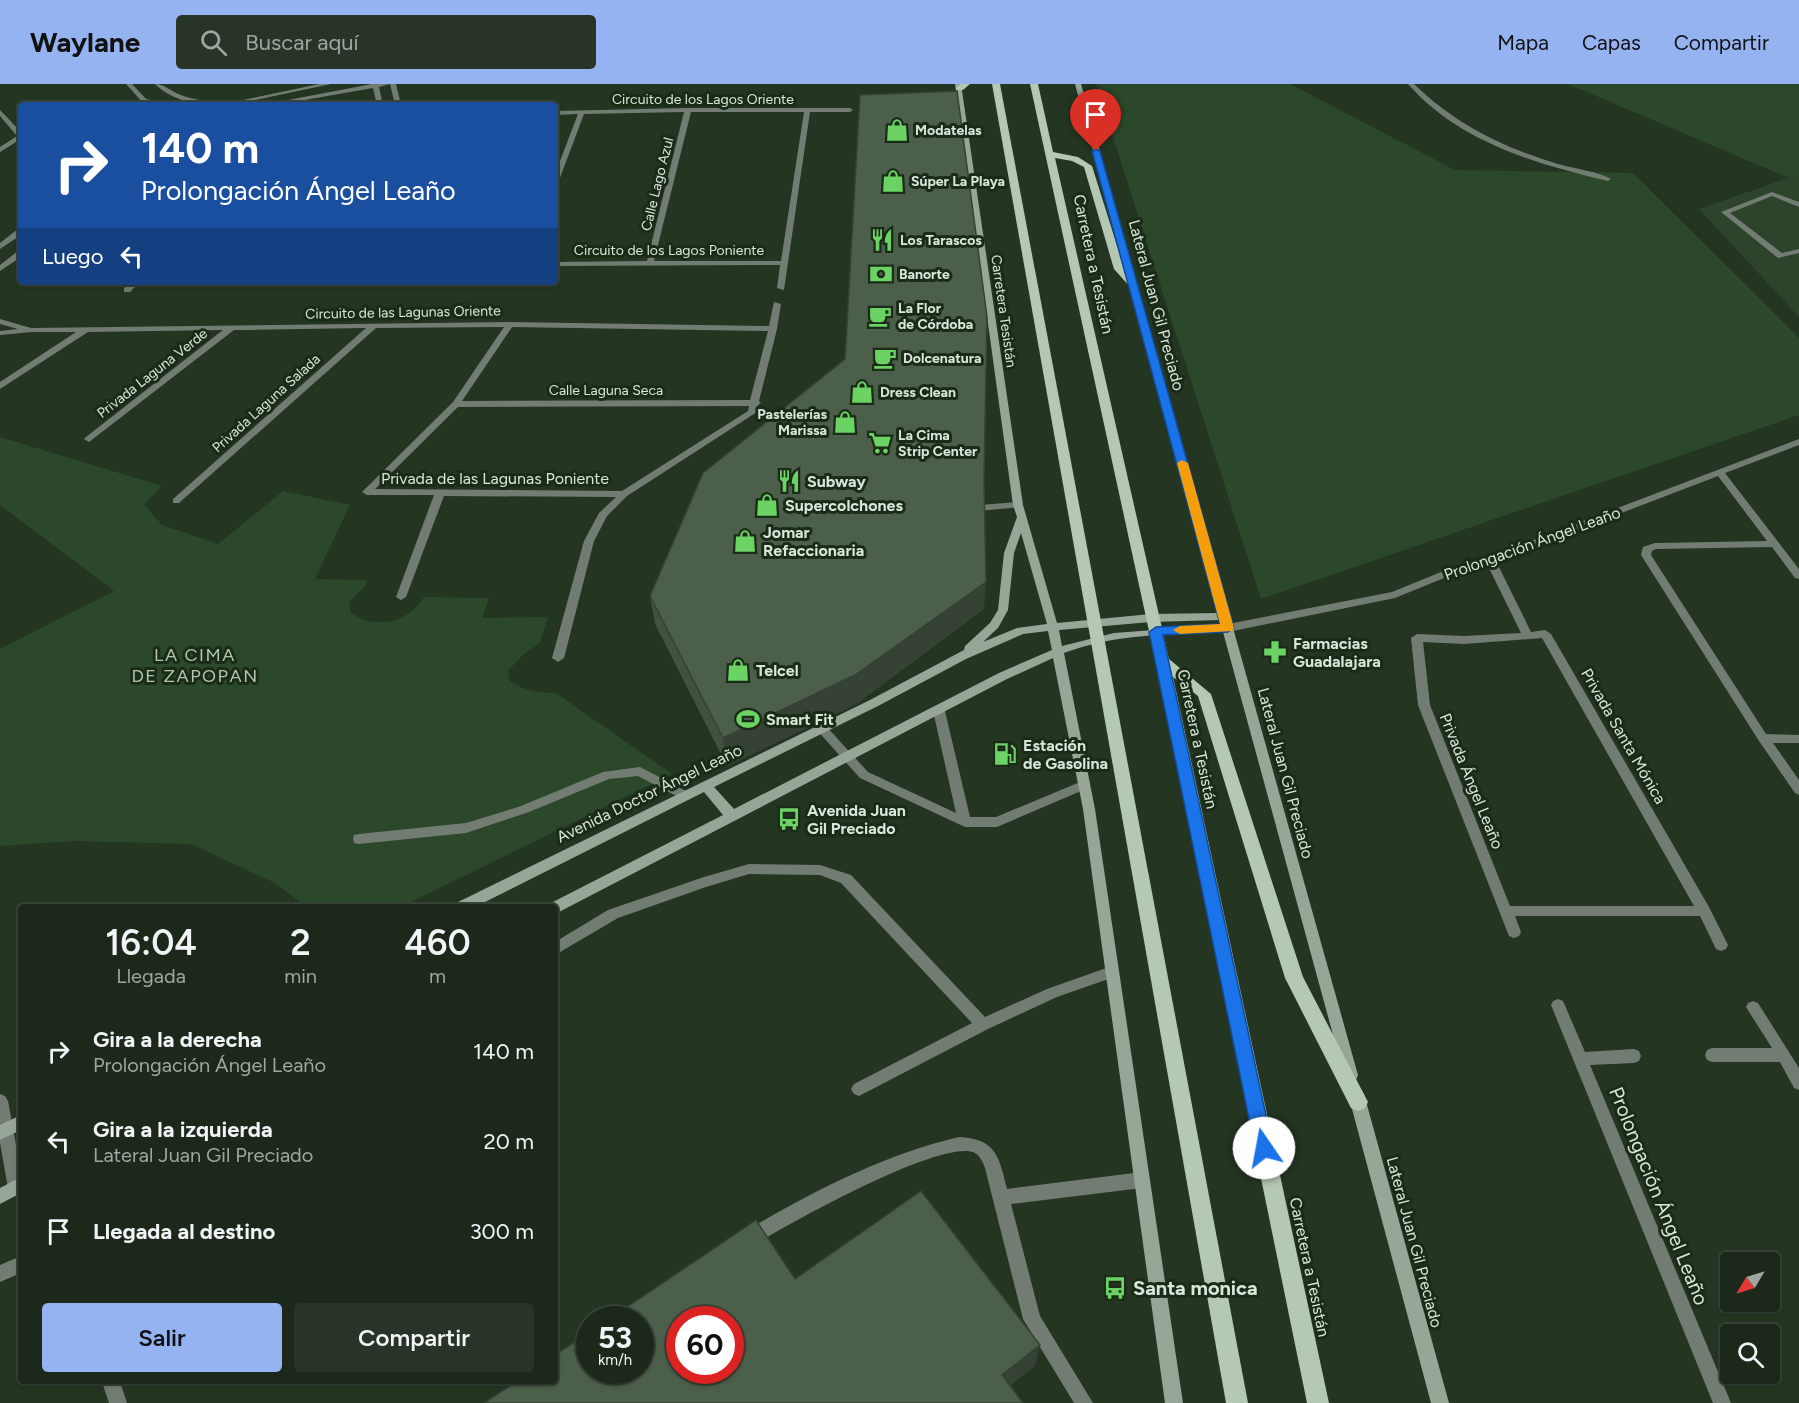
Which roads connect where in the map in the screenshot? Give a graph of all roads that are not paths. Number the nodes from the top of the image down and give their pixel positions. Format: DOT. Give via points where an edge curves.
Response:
graph roads {
  1 [pos="129,84"];
  2 [pos="158,84"];
  3 [pos="328,84"];
  4 [pos="387,84"];
  5 [pos="393,84"];
  6 [pos="996,84"];
  7 [pos="1034,84"];
  8 [pos="1078,84"];
  9 [pos="1411,84"];
  10 [pos="375,85"];
  11 [pos="959,85"];
  12 [pos="396,97"];
  13 [pos="146,102"];
  14 [pos="201,102"];
  15 [pos="238,102"];
  16 [pos="282,102"];
  17 [pos="379,102"];
  18 [pos="397,102"];
  19 [pos="688,110"];
  20 [pos="807,110"];
  21 [pos="850,110"];
  22 [pos="582,111"];
  23 [pos="0,112"];
  24 [pos="558,113"];
  25 [pos="18,133"];
  26 [pos="18,138"];
  27 [pos="0,150"];
  28 [pos="1049,154"];
  29 [pos="558,175"];
  30 [pos="1608,179"];
  31 [pos="1799,205"];
  32 [pos="18,233"];
  33 [pos="0,247"];
  34 [pos="1799,251"];
  35 [pos="18,255"];
  36 [pos="650,263"];
  37 [pos="783,263"];
  38 [pos="558,264"];
  39 [pos="0,269"];
  40 [pos="133,285"];
  41 [pos="1134,286"];
  42 [pos="781,288"];
  43 [pos="127,290"];
  44 [pos="777,304"];
  45 [pos="0,321"];
  46 [pos="510,324"];
  47 [pos="374,326"];
  48 [pos="231,328"];
  49 [pos="86,329"];
  50 [pos="774,329"];
  51 [pos="32,330"];
  52 [pos="0,333"];
  53 [pos="0,386"];
  54 [pos="757,403"];
  55 [pos="456,404"];
  56 [pos="89,439"];
  57 [pos="1799,442"];
  58 [pos="1720,472"];
  59 [pos="440,492"];
  60 [pos="624,494"];
  61 [pos="176,501"];
  62 [pos="959,509"];
  63 [pos="1020,512"];
  64 [pos="1774,544"];
  65 [pos="1490,560"];
  66 [pos="1799,576"];
  67 [pos="400,597"];
  68 [pos="1226,622"];
  69 [pos="1095,623"];
  70 [pos="1154,625"];
  71 [pos="1053,627"];
  72 [pos="1528,636"];
  73 [pos="1098,639"];
  74 [pos="1058,651"];
  75 [pos="962,656"];
  76 [pos="558,658"];
  77 [pos="1161,660"];
  78 [pos="939,711"];
  79 [pos="820,728"];
  80 [pos="1763,738"];
  81 [pos="1799,739"];
  82 [pos="847,758"];
  83 [pos="1084,785"];
  84 [pos="706,786"];
  85 [pos="1799,790"];
  86 [pos="686,796"];
  87 [pos="731,815"];
  88 [pos="965,822"];
  89 [pos="359,839"];
  90 [pos="467,904"];
  91 [pos="558,906"];
  92 [pos="1508,911"];
  93 [pos="1704,912"];
  94 [pos="1514,932"];
  95 [pos="1721,945"];
  96 [pos="558,947"];
  97 [pos="1112,972"];
  98 [pos="1558,1005"];
  99 [pos="1754,1007"];
  100 [pos="983,1025"];
  101 [pos="1712,1055"];
  102 [pos="1784,1055"];
  103 [pos="1634,1056"];
  104 [pos="1580,1059"];
  105 [pos="1799,1083"];
  106 [pos="859,1089"];
  107 [pos="0,1101"];
  108 [pos="1358,1102"];
  109 [pos="18,1124"];
  110 [pos="3,1131"];
  111 [pos="1142,1180"];
  112 [pos="18,1186"];
  113 [pos="0,1196"];
  114 [pos="1001,1197"];
  115 [pos="735,1248"];
  116 [pos="18,1265"];
  117 [pos="0,1274"];
  118 [pos="112,1384"];
  119 [pos="118,1403"];
  120 [pos="1084,1403"];
  121 [pos="1173,1403"];
  122 [pos="1237,1403"];
  123 [pos="1318,1403"];
  124 [pos="1440,1403"];
  125 [pos="1722,1403"];
  1 -- 13 [label="street"];
  2 -- 14 [label="street" via="170,93"];
  3 -- 15 [label="street"];
  4 -- 10 [label="street"];
  5 -- 12 [label="street"];
  6 -- 69 [label="main road"];
  7 -- 28 [label="main road, Carretera a Tesistán"];
  8 -- 41 [label="main road, Lateral Juan Gil Preciado"];
  9 -- 30 [label="street" via="1427,103 1492,143 1555,167"];
  10 -- 16 [label="street"];
  10 -- 17 [label="street"];
  11 -- 63 [label="main road, Carretera Tesistán" via="979,251"];
  12 -- 17 [label="street"];
  12 -- 18 [label="street"];
  19 -- 20 [label="street, Circuito de los Lagos Oriente"];
  19 -- 22 [label="street, Circuito de los Lagos Oriente"];
  19 -- 36 [label="street, Calle Lago Azul"];
  20 -- 21 [label="street, Circuito de los Lagos Oriente"];
  20 -- 37 [label="street"];
  22 -- 24 [label="street, Circuito de los Lagos Oriente"];
  22 -- 29 [label="street"];
  23 -- 25 [label="street"];
  26 -- 27 [label="street"];
  28 -- 41 [label="main road" via="1088,166 1119,269"];
  28 -- 70 [label="main road, Carretera a Tesistán"];
  31 -- 34 [label="street" via="1772,194 1725,212 1780,256"];
  32 -- 33 [label="street"];
  35 -- 39 [label="street"];
  36 -- 37 [label="street, Circuito de los Lagos Poniente"];
  36 -- 38 [label="street, Circuito de los Lagos Poniente"];
  37 -- 42 [label="street"];
  40 -- 43 [label="street"];
  41 -- 68 [label="main road, Lateral Juan Gil Preciado"];
  44 -- 50 [label="street"];
  45 -- 51 [label="street, Circuito de las Lagunas Oriente"];
  46 -- 47 [label="street, Circuito de las Lagunas Oriente"];
  46 -- 50 [label="street, Circuito de las Lagunas Oriente"];
  46 -- 55 [label="street"];
  47 -- 48 [label="street, Circuito de las Lagunas Oriente"];
  47 -- 61 [label="street, Privada Laguna Salada"];
  48 -- 49 [label="street, Circuito de las Lagunas Oriente"];
  48 -- 56 [label="street, Privada Laguna Verde"];
  49 -- 51 [label="street, Circuito de las Lagunas Oriente"];
  49 -- 53 [label="street"];
  50 -- 54 [label="street"];
  51 -- 52 [label="street, Circuito de las Lagunas Oriente"];
  54 -- 55 [label="street, Calle Laguna Seca"];
  54 -- 60 [label="street" via="752,412"];
  55 -- 59 [label="street, Privada de las Lagunas Poniente" via="367,492"];
  57 -- 58 [label="street, Prolongación Ángel Leaño"];
  58 -- 64 [label="street"];
  58 -- 65 [label="street, Prolongación Ángel Leaño"];
  59 -- 60 [label="street, Privada de las Lagunas Poniente"];
  59 -- 67 [label="street"];
  60 -- 76 [label="street" via="603,515 589,541"];
  62 -- 63 [label="street"];
  63 -- 71 [label="main road"];
  63 -- 75 [label="main road" via="1009,553 1003,610 994,625"];
  64 -- 66 [label="street"];
  64 -- 80 [label="street" via="1655,546 1646,551"];
  65 -- 68 [label="street, Prolongación Ángel Leaño" via="1395,595 1259,622"];
  65 -- 72 [label="street"];
  68 -- 70 [label="main road, Prolongación Ángel Leaño"];
  68 -- 108 [label="main road, Lateral Juan Gil Preciado"];
  69 -- 70 [label="main road, Prolongación Ángel Leaño"];
  69 -- 71 [label="main road, Prolongación Ángel Leaño"];
  69 -- 73 [label="main road"];
  70 -- 73 [label="main road, Prolongación Ángel Leaño"];
  70 -- 77 [label="main road, Carretera a Tesistán"];
  71 -- 74 [label="main road"];
  71 -- 75 [label="main road, Avenida Doctor Ángel Leaño" via="1021,632"];
  72 -- 92 [label="street, Privada Ángel Leaño" via="1417,638 1424,705"];
  72 -- 93 [label="street, Privada Santa Mónica" via="1545,634"];
  73 -- 74 [label="main road, Prolongación Ángel Leaño"];
  73 -- 122 [label="main road"];
  74 -- 78 [label="main road"];
  74 -- 83 [label="main road"];
  75 -- 79 [label="main road, Avenida Doctor Ángel Leaño"];
  77 -- 108 [label="main road" via="1204,694 1294,978"];
  77 -- 123 [label="main road, Carretera a Tesistán"];
  78 -- 82 [label="main road"];
  78 -- 88 [label="street"];
  79 -- 82 [label="street"];
  79 -- 84 [label="main road, Avenida Doctor Ángel Leaño"];
  80 -- 81 [label="street"];
  80 -- 85 [label="street"];
  82 -- 87 [label="main road"];
  82 -- 88 [label="street" via="864,775"];
  83 -- 88 [label="street" via="997,822"];
  83 -- 97 [label="main road"];
  84 -- 86 [label="main road, Avenida Doctor Ángel Leaño"];
  84 -- 87 [label="main road"];
  86 -- 89 [label="street" via="640,771 607,774 465,828"];
  86 -- 90 [label="main road, Avenida Doctor Ángel Leaño"];
  87 -- 91 [label="main road"];
  92 -- 93 [label="street"];
  92 -- 94 [label="street, Privada Ángel Leaño"];
  93 -- 95 [label="street, Privada Santa Mónica"];
  96 -- 100 [label="street" via="613,914 704,882 749,870 820,870 846,879"];
  97 -- 100 [label="street" via="1052,993"];
  97 -- 111 [label="main road"];
  98 -- 104 [label="street, Prolongación Ángel Leaño"];
  99 -- 102 [label="street"];
  100 -- 106 [label="street"];
  101 -- 102 [label="street"];
  102 -- 105 [label="street"];
  103 -- 104 [label="street"];
  104 -- 125 [label="street, Prolongación Ángel Leaño"];
  107 -- 110 [label="street"];
  108 -- 124 [label="main road, Lateral Juan Gil Preciado"];
  109 -- 110 [label="main road"];
  110 -- 112 [label="street"];
  111 -- 114 [label="street"];
  111 -- 121 [label="main road"];
  112 -- 113 [label="main road"];
  114 -- 115 [label="street" via="989,1155 975,1144 958,1143 871,1174 765,1228"];
  114 -- 120 [label="street" via="1032,1319"];
  116 -- 117 [label="street"];
  118 -- 119 [label="street"];
}
